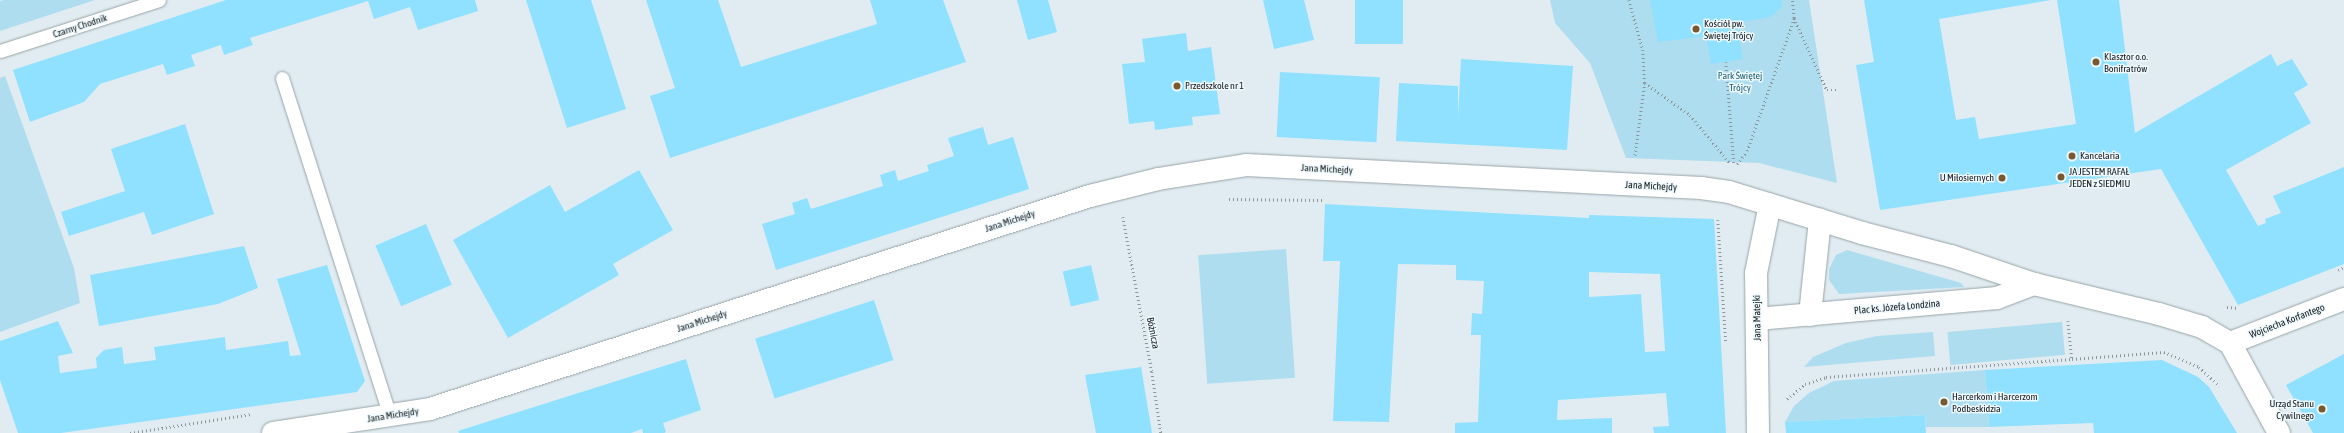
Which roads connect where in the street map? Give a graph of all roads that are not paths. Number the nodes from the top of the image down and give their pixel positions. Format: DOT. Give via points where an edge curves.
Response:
graph roads {
  1 [pos="159,0"];
  2 [pos="0,51"];
  3 [pos="282,78"];
  4 [pos="1770,204"];
  5 [pos="1820,220"];
  6 [pos="2034,284"];
  7 [pos="2344,299"];
  8 [pos="1810,315"];
  9 [pos="1757,319"];
  10 [pos="2230,343"];
  11 [pos="390,416"];
  12 [pos="273,433"];
  13 [pos="1758,433"];
  14 [pos="2279,433"];
  1 -- 2 [label="lane, Czarny Chodnik"];
  3 -- 11 [label="lane"];
  4 -- 5 [label="street"];
  4 -- 9 [label="street, Jana Matejki" via="1756,273"];
  4 -- 11 [label="street, Jana Michejdy" via="1729,192 1701,188 1239,166 1158,179 1090,196 430,409"];
  5 -- 6 [label="street" via="1951,256"];
  5 -- 8 [label="street"];
  6 -- 8 [label="street, Plac ks. Józefa Londzina" via="1997,298"];
  6 -- 10 [label="street" via="2159,314 2202,327"];
  7 -- 10 [label="street, Wojciecha Korfantego"];
  8 -- 9 [label="street, Plac ks. Józefa Londzina"];
  9 -- 13 [label="street, Jana Matejki"];
  10 -- 14 [label="street"];
  11 -- 12 [label="street, Jana Michejdy"];
}
